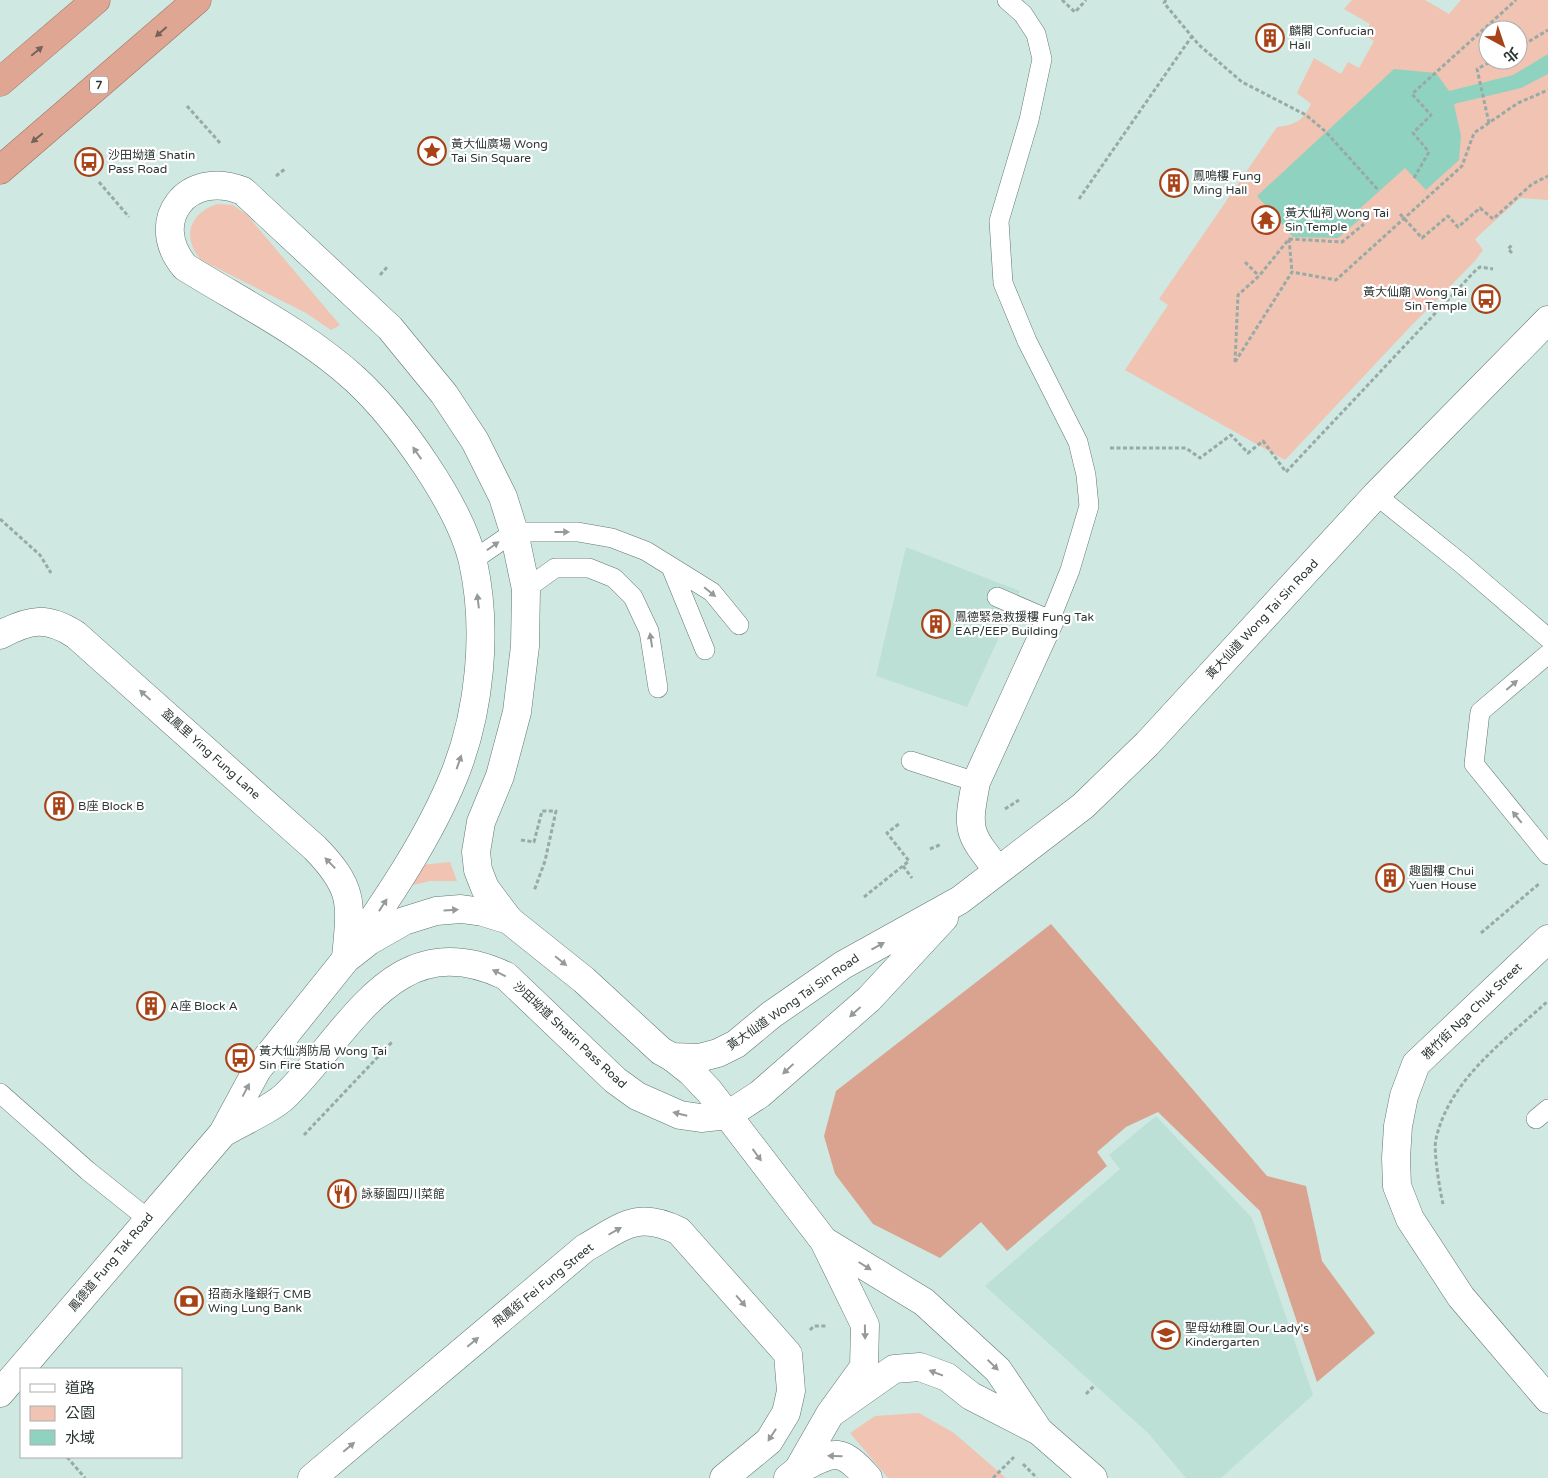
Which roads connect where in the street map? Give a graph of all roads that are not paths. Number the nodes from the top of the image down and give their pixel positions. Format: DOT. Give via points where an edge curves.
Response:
graph roads {
  1 [pos="96,0"];
  2 [pos="197,0"];
  3 [pos="1007,0"];
  4 [pos="0,82"];
  5 [pos="0,170"];
  6 [pos="1548,320"];
  7 [pos="1376,494"];
  8 [pos="514,532"];
  9 [pos="472,561"];
  10 [pos="671,567"];
  11 [pos="526,589"];
  12 [pos="997,597"];
  13 [pos="1050,620"];
  14 [pos="739,625"];
  15 [pos="0,635"];
  16 [pos="1548,638"];
  17 [pos="705,650"];
  18 [pos="1548,654"];
  19 [pos="658,688"];
  20 [pos="912,761"];
  21 [pos="976,782"];
  22 [pos="1548,855"];
  23 [pos="998,870"];
  24 [pos="960,900"];
  25 [pos="509,920"];
  26 [pos="1548,940"];
  27 [pos="346,959"];
  28 [pos="362,1005"];
  29 [pos="672,1057"];
  30 [pos="0,1093"];
  31 [pos="728,1115"];
  32 [pos="223,1132"];
  33 [pos="148,1219"];
  34 [pos="824,1240"];
  35 [pos="21,1368"];
  36 [pos="20,1369"];
  37 [pos="0,1393"];
  38 [pos="1548,1398"];
  39 [pos="830,1414"];
  40 [pos="1039,1431"];
  41 [pos="793,1474"];
  42 [pos="312,1478"];
  43 [pos="724,1478"];
  44 [pos="868,1478"];
  45 [pos="1093,1478"];
  4 -- 1 [label="highway, one-way"];
  2 -- 5 [label="highway, 7, one-way"];
  3 -- 13 [label="lane" via="1023,14 1036,34 1042,59 1030,120 999,221 1003,283 1078,442 1088,491 1082,533"];
  6 -- 7 [label="street, 黃大仙道 Wong Tai Sin Road"];
  7 -- 16 [label="lane"];
  7 -- 23 [label="street, 黃大仙道 Wong Tai Sin Road" via="1147,744 1083,806"];
  9 -- 8 [label="lane, one-way"];
  9 -- 8 [label="street, one-way" via="436,482 399,427 356,380 290,330 185,268 178,259 172,248 170,225 179,202 191,192 215,184 243,191 390,328 444,394 475,441 503,497"];
  8 -- 10 [label="lane, one-way" via="578,532 612,538 646,551"];
  8 -- 11 [label="street"];
  27 -- 9 [label="street, one-way" via="385,903 432,823 454,776 469,732 480,646"];
  10 -- 14 [label="lane, one-way" via="712,592"];
  10 -- 17 [label="lane"];
  19 -- 11 [label="lane, one-way" via="649,631 633,597 614,578 589,568 555,568"];
  11 -- 25 [label="street" via="525,646 518,712 500,776 482,822 476,852 485,888"];
  12 -- 13 [label="lane"];
  13 -- 21 [label="street"];
  27 -- 15 [label="street, 盈鳳里 Ying Fung Lane, one-way" via="349,924 346,887 335,869 315,848 76,635 59,624 42,622 20,624"];
  22 -- 18 [label="lane, one-way" via="1474,764 1480,712"];
  20 -- 21 [label="lane"];
  21 -- 23 [label="street" via="971,830 976,843"];
  23 -- 24 [label="street, 黃大仙道 Wong Tai Sin Road"];
  29 -- 24 [label="street, 黃大仙道 Wong Tai Sin Road, one-way" via="699,1058 736,1044 843,965"];
  24 -- 31 [label="street, 黃大仙道 Wong Tai Sin Road, one-way" via="869,999 760,1094"];
  27 -- 25 [label="street, one-way" via="369,940 404,921 436,911 461,909"];
  25 -- 29 [label="street, one-way" via="584,980 651,1043"];
  26 -- 38 [label="street, 雅竹街 Nga Chuk Street" via="1416,1064 1404,1096 1396,1158 1397,1186 1410,1219 1461,1297"];
  32 -- 27 [label="street, 鳳德道 Fung Tak Road, one-way" via="257,1070"];
  31 -- 28 [label="street, 沙田坳道 Shatin Pass Road, one-way" via="701,1118 680,1115 637,1096 615,1080 506,976 484,965 451,961 422,965 389,981"];
  28 -- 32 [label="street, 鳳德道 Fung Tak Road" via="284,1097"];
  29 -- 31 [label="street" via="691,1072"];
  30 -- 33 [label="lane"];
  31 -- 34 [label="street, one-way"];
  32 -- 33 [label="street, 鳳德道 Fung Tak Road"];
  33 -- 35 [label="street, 鳳德道 Fung Tak Road"];
  34 -- 39 [label="street, one-way" via="865,1325 864,1366"];
  34 -- 40 [label="street, one-way" via="924,1302 998,1370"];
  36 -- 37 [label="street, 鳳德道 Fung Tak Road"];
  40 -- 39 [label="street, one-way" via="971,1396 946,1377 920,1367 894,1369"];
  39 -- 41 [label="street"];
  40 -- 45 [label="street"];
  44 -- 41 [label="street, one-way" via="846,1456 830,1454"];
  42 -- 43 [label="street, 飛鳳街 Fei Fung Street, one-way" via="585,1248 630,1222 660,1222 680,1231 788,1354 791,1391 786,1413 769,1441"];
}
